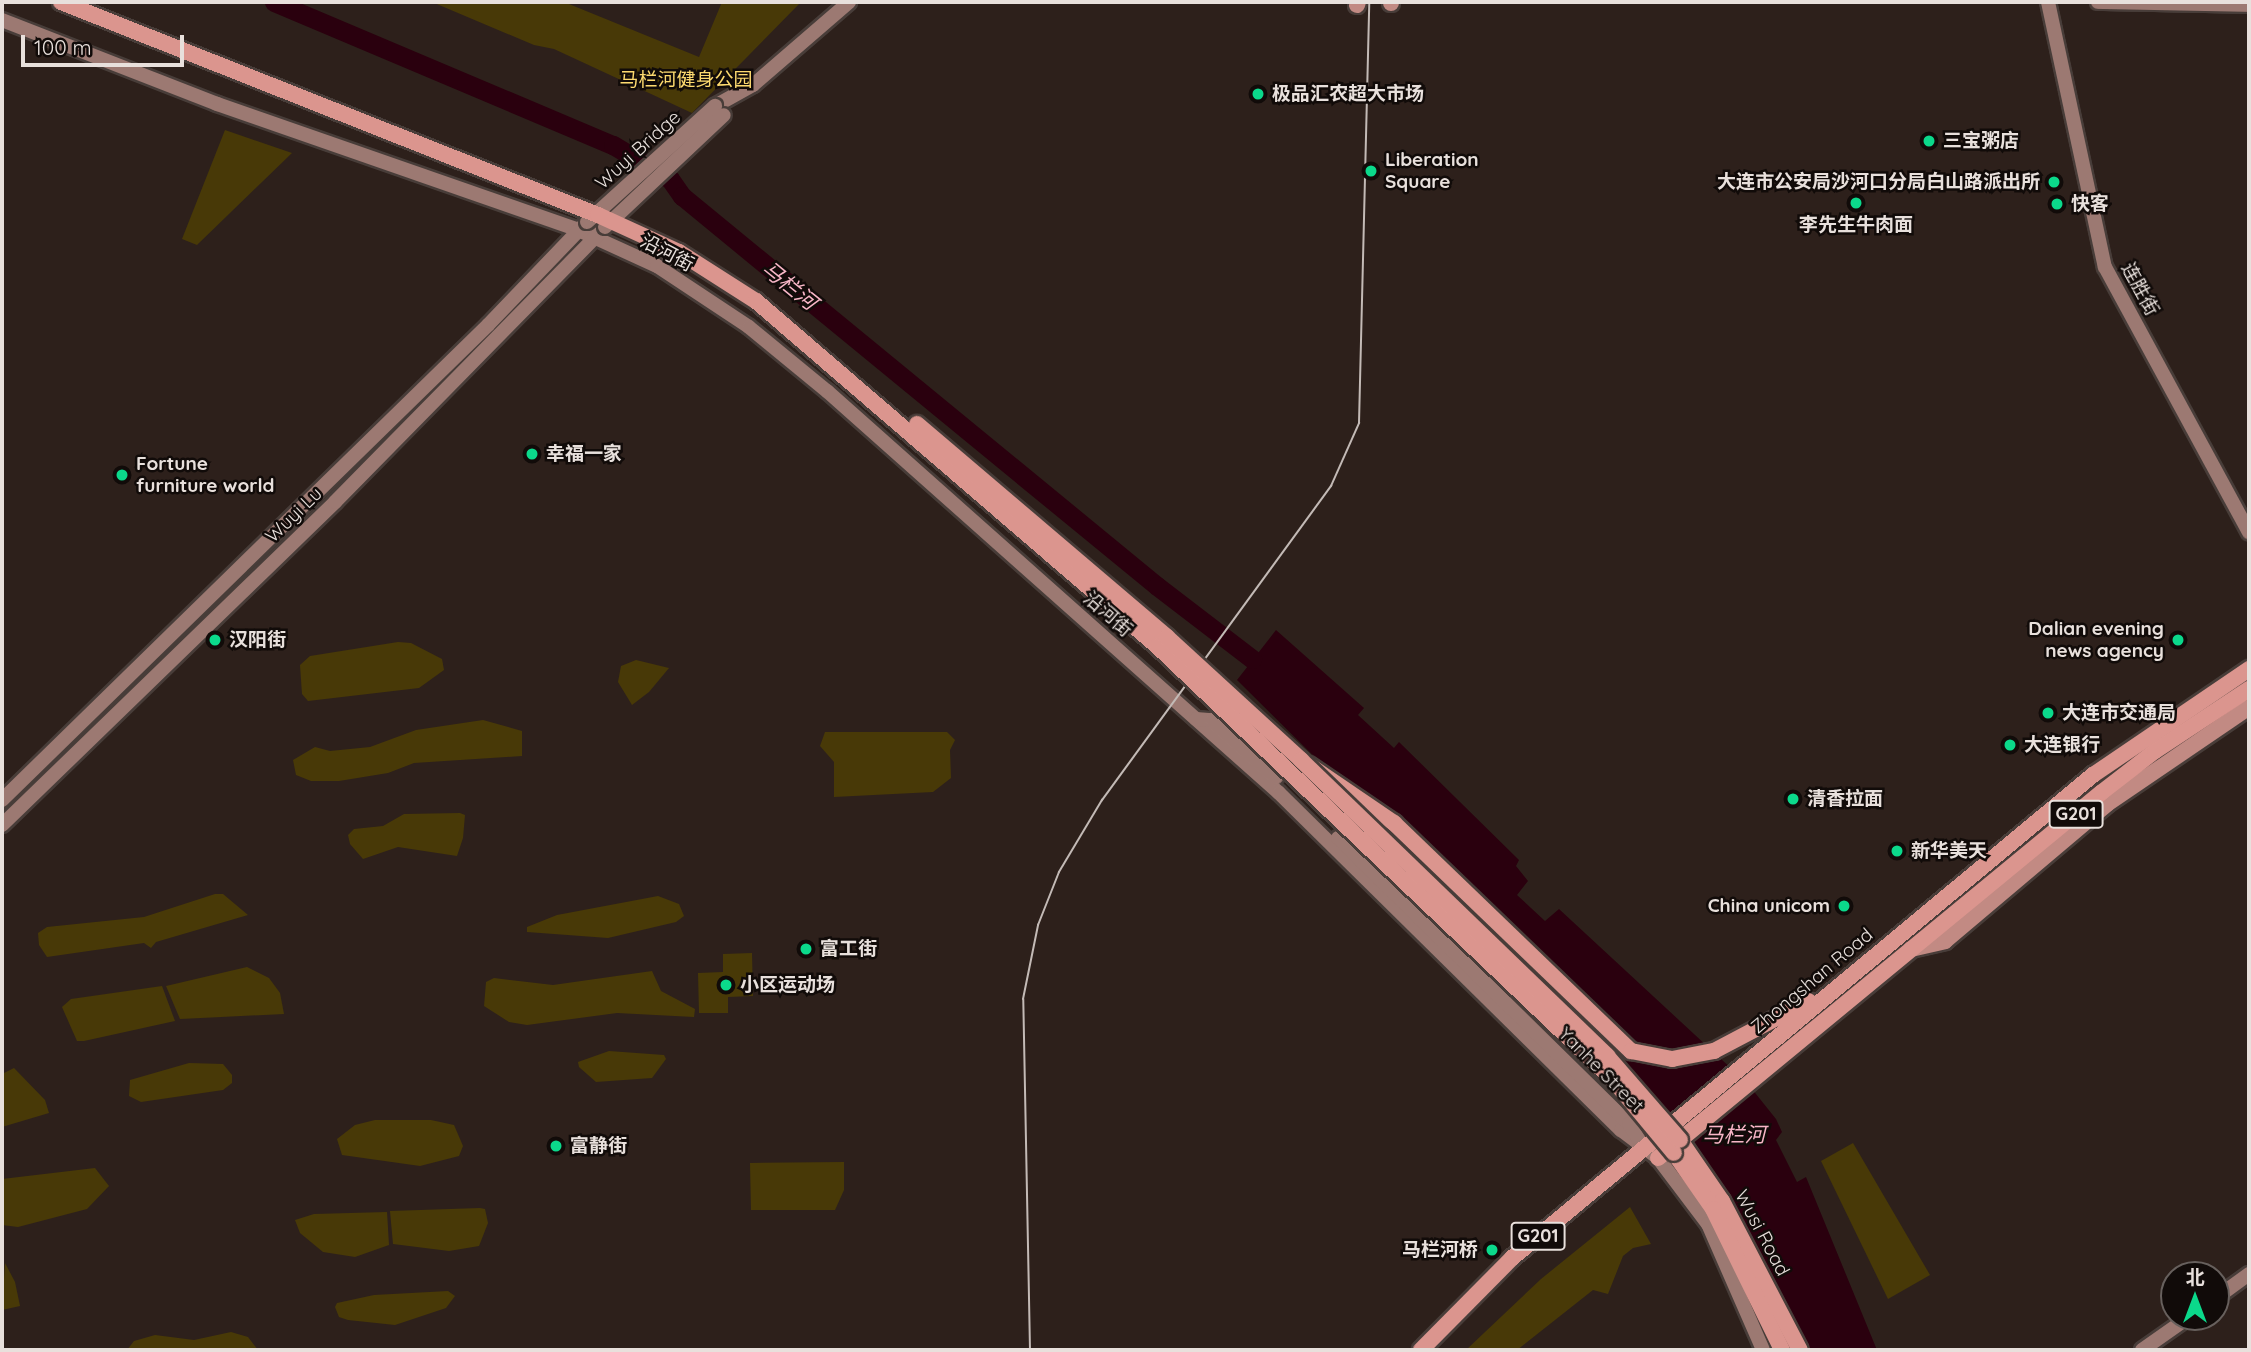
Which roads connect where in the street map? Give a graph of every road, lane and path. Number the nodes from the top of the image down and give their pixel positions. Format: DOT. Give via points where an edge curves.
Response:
graph roads {
  1 [pos="61,2"];
  2 [pos="87,2"];
  3 [pos="849,2"];
  4 [pos="2048,2"];
  5 [pos="2098,2"];
  6 [pos="2249,5"];
  7 [pos="2,20"];
  8 [pos="719,110"];
  9 [pos="583,226"];
  10 [pos="605,227"];
  11 [pos="594,238"];
  12 [pos="2249,532"];
  13 [pos="2249,669"];
  14 [pos="2249,690"];
  15 [pos="2249,706"];
  16 [pos="1196,719"];
  17 [pos="1301,760"];
  18 [pos="2,800"];
  19 [pos="2,825"];
  20 [pos="1911,949"];
  21 [pos="1850,976"];
  22 [pos="1644,1147"];
  23 [pos="1657,1158"];
  24 [pos="2249,1274"];
  25 [pos="2230,1288"];
  26 [pos="2169,1331"];
  27 [pos="1421,1350"];
  28 [pos="1763,1350"];
  29 [pos="1779,1350"];
  30 [pos="1800,1350"];
  31 [pos="2142,1350"];
  1 -- 29 [label="highway, bridge" via="598,215 679,252 756,301 1157,646 1615,1082 1713,1209"];
  2 -- 17 [label="highway, bridge" via="589,201 684,244 772,302 1167,637"];
  3 -- 8 [label="main road"];
  4 -- 12 [label="main road, 连胜街" via="2105,267"];
  5 -- 6 [label="main road"];
  7 -- 9 [label="main road, 沿河街" via="217,104"];
  8 -- 9 [label="main road, Wuyi Bridge, bridge"];
  8 -- 10 [label="main road, Wuyi Bridge, bridge"];
  9 -- 11 [label="main road, 沿河街"];
  9 -- 18 [label="main road, Wuyi Lu" via="459,354"];
  10 -- 11 [label="main road, Wuyi Lu"];
  11 -- 16 [label="main road, 沿河街" via="657,266 749,327"];
  11 -- 19 [label="main road, Wuyi Lu" via="335,502"];
  13 -- 21 [label="highway, Zhongshan Road / G201" via="2094,775"];
  14 -- 20 [label="highway, Zhongshan Road / G201" via="2155,751"];
  15 -- 20 [label="main road" via="2107,804 1945,941"];
  16 -- 22 [label="main road, Yanhe Street" via="1279,793 1621,1130"];
  17 -- 21 [label="highway, bridge" via="1394,823 1631,1051 1672,1059 1734,1042"];
  17 -- 30 [label="highway, bridge" via="1645,1095 1722,1201"];
  20 -- 23 [label="highway, Zhongshan Road / G201"];
  21 -- 22 [label="highway, Zhongshan Road / G201"];
  22 -- 23 [label="main road, Yanhe Street"];
  22 -- 27 [label="highway, Zhongshan Road / G201" via="1497,1272"];
  23 -- 28 [label="main road, Yanhe Street" via="1708,1224"];
  24 -- 25 [label="main road"];
  26 -- 31 [label="main road"];
}
